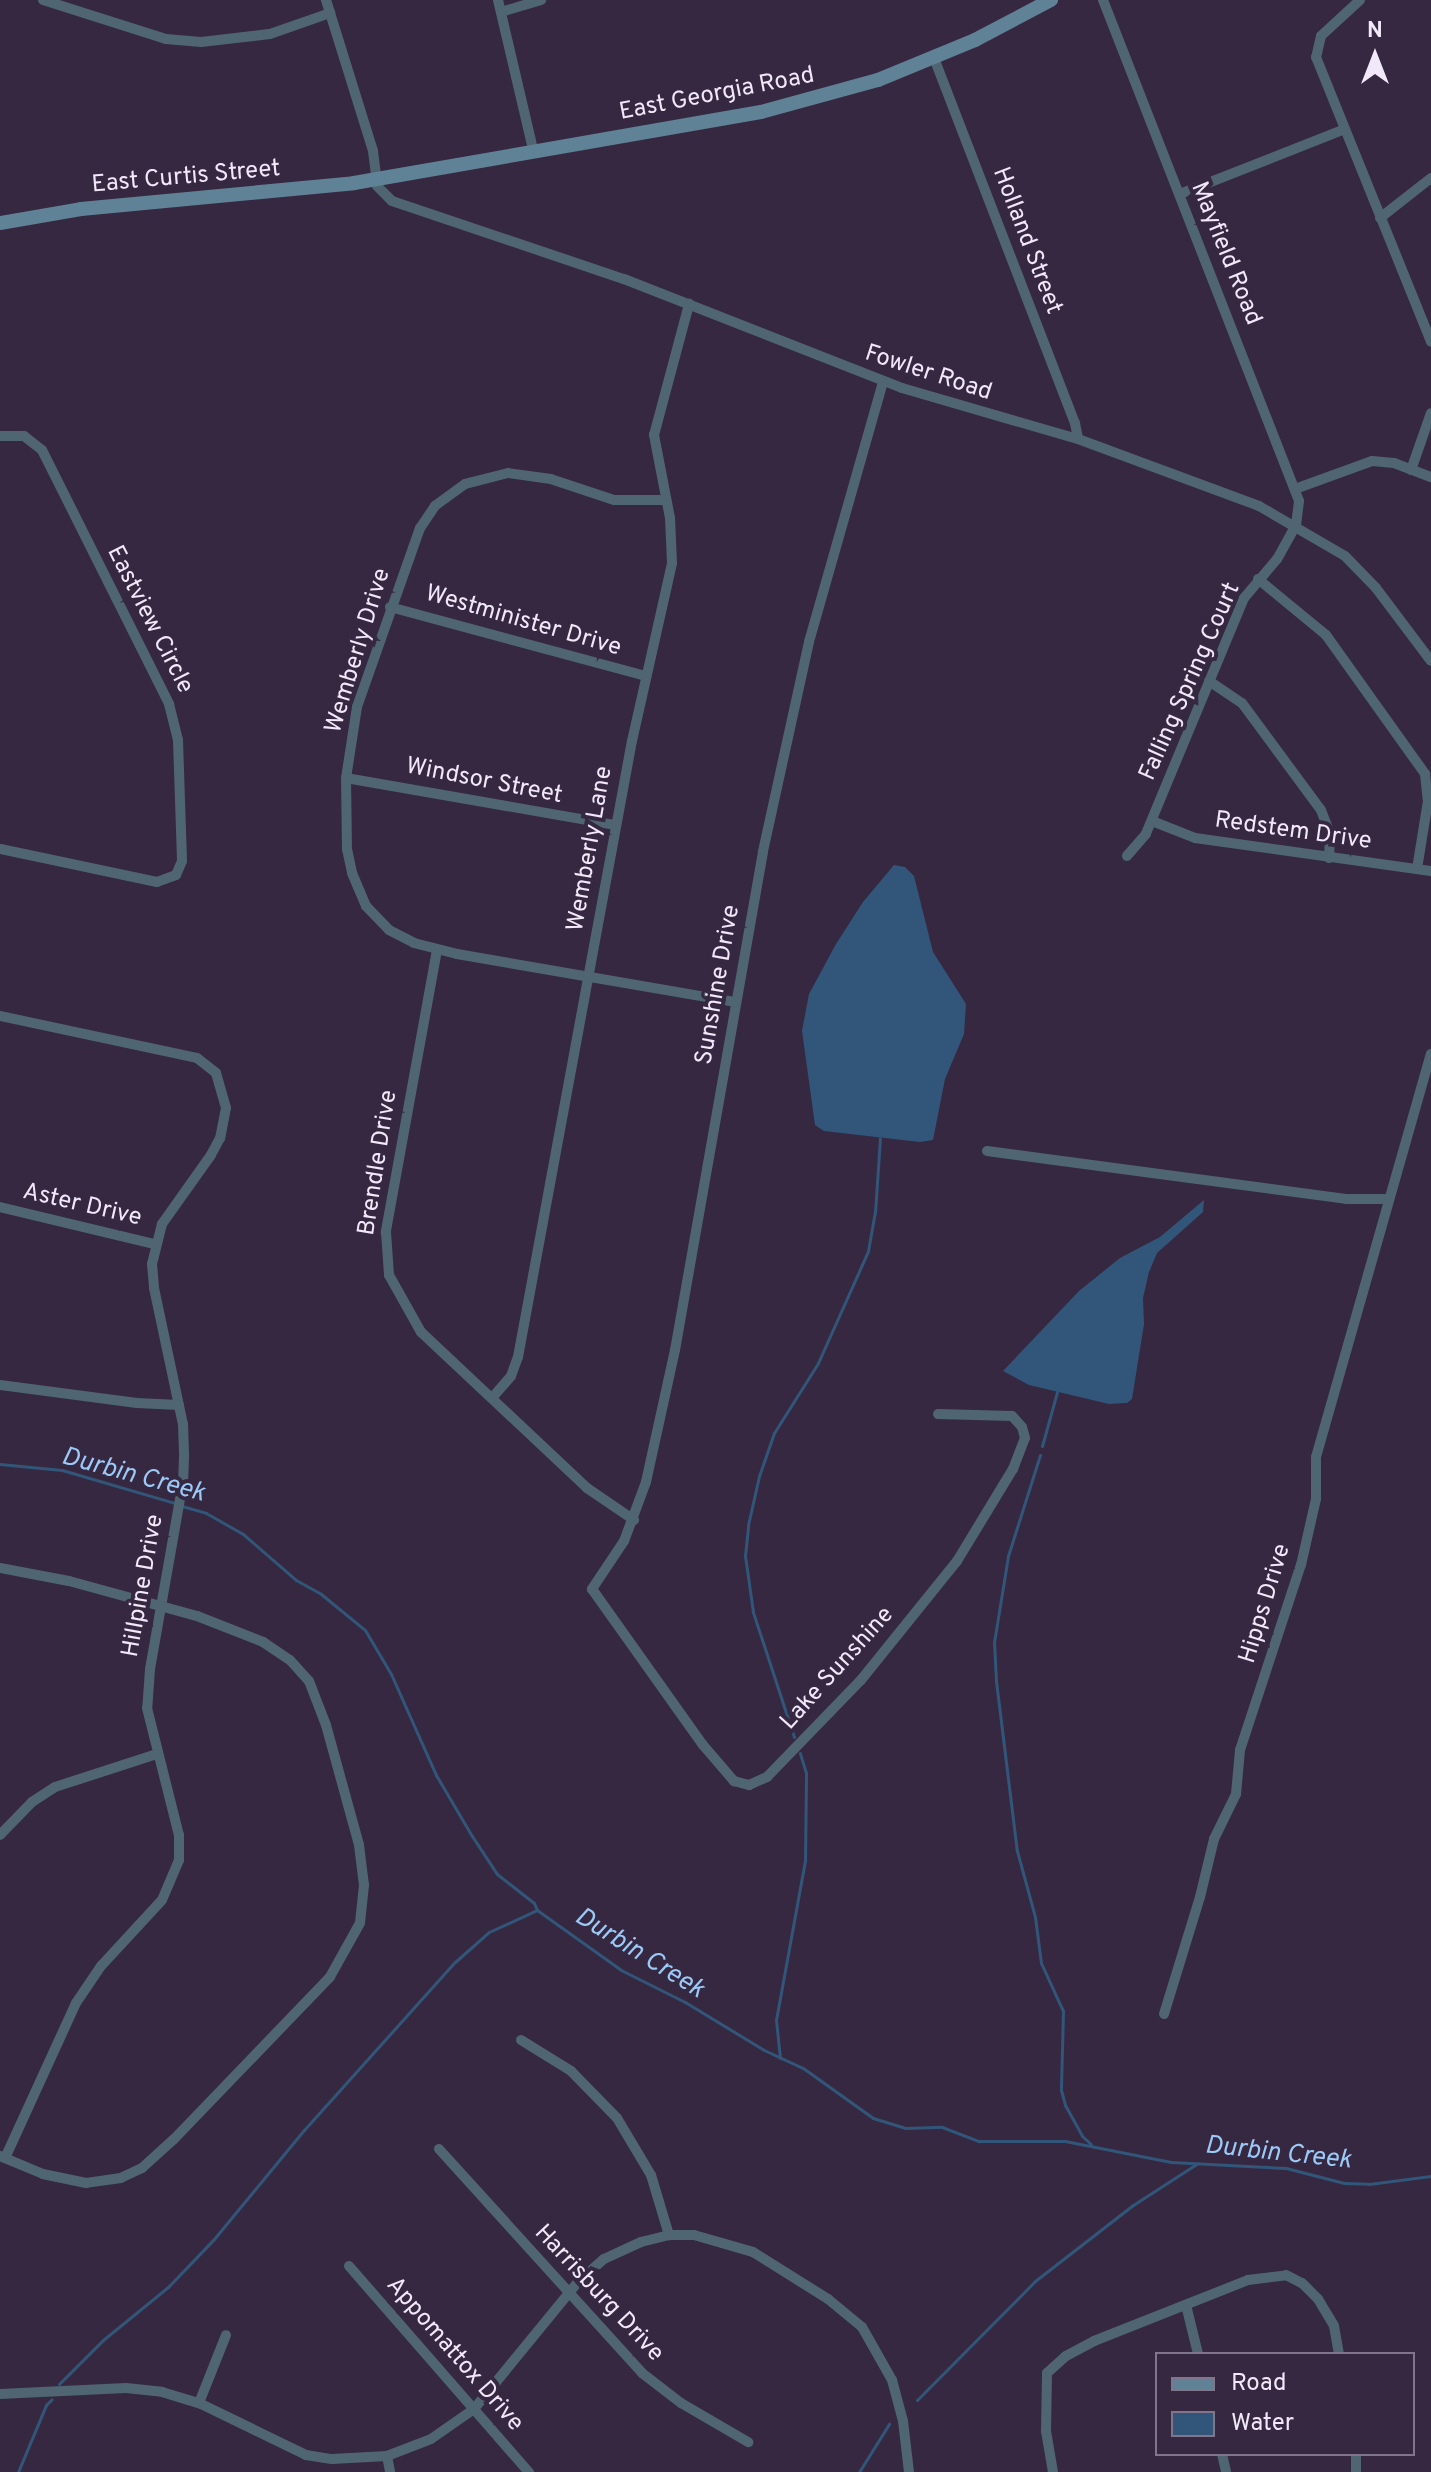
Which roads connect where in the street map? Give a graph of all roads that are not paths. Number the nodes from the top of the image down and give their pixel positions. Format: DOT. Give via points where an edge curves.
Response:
graph roads {
  1 [pos="43,0"];
  2 [pos="326,0"];
  3 [pos="498,0"];
  4 [pos="541,0"];
  5 [pos="1051,0"];
  6 [pos="1103,0"];
  7 [pos="1357,1"];
  8 [pos="501,12"];
  9 [pos="330,13"];
  10 [pos="934,58"];
  11 [pos="1345,129"];
  12 [pos="534,153"];
  13 [pos="1431,178"];
  14 [pos="376,179"];
  15 [pos="1180,194"];
  16 [pos="1380,218"];
  17 [pos="0,223"];
  18 [pos="689,304"];
  19 [pos="1427,324"];
  20 [pos="1431,342"];
  21 [pos="883,382"];
  22 [pos="1431,413"];
  23 [pos="0,436"];
  24 [pos="1078,439"];
  25 [pos="1411,470"];
  26 [pos="1431,477"];
  27 [pos="1295,489"];
  28 [pos="666,500"];
  29 [pos="1296,525"];
  30 [pos="1258,579"];
  31 [pos="390,607"];
  32 [pos="1431,661"];
  33 [pos="646,676"];
  34 [pos="1209,681"];
  35 [pos="346,778"];
  36 [pos="1152,821"];
  37 [pos="616,825"];
  38 [pos="0,849"];
  39 [pos="1127,856"];
  40 [pos="1329,858"];
  41 [pos="1417,869"];
  42 [pos="1431,871"];
  43 [pos="437,950"];
  44 [pos="588,977"];
  45 [pos="736,1002"];
  46 [pos="0,1016"];
  47 [pos="1431,1054"];
  48 [pos="987,1151"];
  49 [pos="1389,1199"];
  50 [pos="0,1207"];
  51 [pos="154,1244"];
  52 [pos="0,1385"];
  53 [pos="492,1398"];
  54 [pos="179,1405"];
  55 [pos="938,1414"];
  56 [pos="634,1520"];
  57 [pos="0,1568"];
  58 [pos="592,1589"];
  59 [pos="161,1606"];
  60 [pos="157,1754"];
  61 [pos="0,1835"];
  62 [pos="1164,2014"];
  63 [pos="521,2040"];
  64 [pos="439,2149"];
  65 [pos="2,2157"];
  66 [pos="669,2235"];
  67 [pos="349,2266"];
  68 [pos="569,2295"];
  69 [pos="1186,2305"];
  70 [pos="226,2335"];
  71 [pos="1198,2352"];
  72 [pos="1339,2352"];
  73 [pos="0,2394"];
  74 [pos="199,2403"];
  75 [pos="474,2409"];
  76 [pos="748,2442"];
  77 [pos="387,2456"];
  78 [pos="390,2472"];
  79 [pos="529,2472"];
  80 [pos="909,2472"];
  81 [pos="1053,2472"];
  1 -- 9 [label="street" via="155,36 201,42 270,34"];
  2 -- 9 [label="street"];
  3 -- 8 [label="street"];
  4 -- 8 [label="street"];
  5 -- 10 [label="main road, East Georgia Road"];
  6 -- 15 [label="street, Mayfield Road"];
  7 -- 11 [label="street" via="1325,31 1316,49"];
  8 -- 12 [label="street"];
  9 -- 14 [label="street" via="373,151"];
  10 -- 12 [label="main road, East Georgia Road" via="878,80 761,112"];
  10 -- 24 [label="street, Holland Street"];
  11 -- 15 [label="street"];
  11 -- 16 [label="street"];
  12 -- 14 [label="main road, East Georgia Road"];
  13 -- 16 [label="street"];
  14 -- 17 [label="main road, East Curtis Street" via="81,209"];
  14 -- 18 [label="street, Fowler Road" via="392,201"];
  15 -- 27 [label="street, Mayfield Road"];
  16 -- 19 [label="street"];
  18 -- 21 [label="street, Fowler Road"];
  18 -- 28 [label="street, Wemberly Lane" via="654,435"];
  19 -- 20 [label="street"];
  21 -- 24 [label="street, Fowler Road"];
  21 -- 45 [label="street, Sunshine Drive" via="809,642"];
  22 -- 25 [label="street"];
  23 -- 38 [label="street, Eastview Circle" via="24,436 42,450 169,704 178,740 182,861 176,875 157,882"];
  24 -- 29 [label="street, Fowler Road" via="1259,506"];
  25 -- 26 [label="street"];
  25 -- 27 [label="street" via="1372,461"];
  27 -- 29 [label="street, Mayfield Road"];
  28 -- 31 [label="street, Wemberly Drive" via="614,500 522,474 496,474 465,484 425,519"];
  28 -- 33 [label="street, Wemberly Lane" via="672,563"];
  29 -- 30 [label="street, Falling Spring Court" via="1277,559"];
  29 -- 32 [label="street, Fowler Road" via="1360,570"];
  30 -- 34 [label="street, Falling Spring Court" via="1244,598"];
  30 -- 41 [label="street" via="1326,635 1425,774 1428,801"];
  31 -- 33 [label="street, Westminister Drive"];
  31 -- 35 [label="street, Wemberly Drive" via="357,707"];
  33 -- 37 [label="street, Wemberly Lane"];
  34 -- 36 [label="street, Falling Spring Court"];
  34 -- 40 [label="street" via="1242,703 1321,810 1330,833"];
  35 -- 37 [label="street, Windsor Street"];
  35 -- 43 [label="street, Wemberly Drive" via="347,849 361,897 389,930"];
  36 -- 39 [label="street, Falling Spring Court"];
  36 -- 40 [label="street, Redstem Drive" via="1195,838"];
  37 -- 44 [label="street, Wemberly Lane"];
  40 -- 41 [label="street, Redstem Drive"];
  41 -- 42 [label="street, Redstem Drive"];
  43 -- 44 [label="street, Wemberly Drive"];
  43 -- 53 [label="street, Brendle Drive" via="385,1257 411,1320"];
  44 -- 45 [label="street, Wemberly Drive"];
  44 -- 53 [label="street, Wemberly Lane" via="518,1357 511,1376"];
  45 -- 56 [label="street, Sunshine Drive" via="667,1390"];
  46 -- 51 [label="street, Hillpine Drive" via="197,1058 216,1073 226,1108 220,1138 168,1213"];
  47 -- 49 [label="street, Hipps Drive"];
  48 -- 49 [label="street" via="1346,1199"];
  49 -- 62 [label="street, Hipps Drive" via="1316,1457 1316,1499 1301,1565 1240,1750 1236,1794 1214,1839"];
  50 -- 51 [label="street, Aster Drive"];
  51 -- 54 [label="street, Hillpine Drive" via="154,1288"];
  52 -- 54 [label="street"];
  53 -- 56 [label="street, Brendle Drive" via="587,1488"];
  54 -- 59 [label="street, Hillpine Drive" via="181,1496"];
  55 -- 58 [label="street, Lake Sunshine" via="1012,1416 1022,1427 1023,1449 950,1571 861,1680 759,1783 739,1784 722,1768"];
  56 -- 58 [label="street, Sunshine Drive"];
  57 -- 59 [label="street"];
  59 -- 60 [label="street, Hillpine Drive" via="147,1693"];
  59 -- 65 [label="street" via="263,1642 309,1681 359,1845 364,1885 360,1923 330,1977 142,2168 106,2182 62,2179"];
  60 -- 61 [label="street" via="55,1787"];
  60 -- 65 [label="street, Hillpine Drive" via="179,1838 172,1884 76,2003"];
  63 -- 66 [label="street" via="571,2071 617,2118 651,2175"];
  64 -- 68 [label="street, Harrisburg Drive"];
  66 -- 68 [label="street" via="604,2259"];
  66 -- 80 [label="street" via="710,2237 753,2252 857,2322 892,2380"];
  67 -- 75 [label="street, Appomattox Drive"];
  68 -- 75 [label="street"];
  68 -- 76 [label="street, Harrisburg Drive" via="642,2373"];
  69 -- 71 [label="street"];
  69 -- 72 [label="street" via="1248,2280 1286,2275 1318,2299 1334,2326"];
  69 -- 81 [label="street" via="1094,2341 1047,2373 1046,2431"];
  70 -- 74 [label="street"];
  73 -- 74 [label="street" via="126,2388"];
  74 -- 77 [label="street" via="306,2455"];
  75 -- 77 [label="street" via="431,2439"];
  75 -- 79 [label="street, Appomattox Drive"];
  77 -- 78 [label="street"];
}
